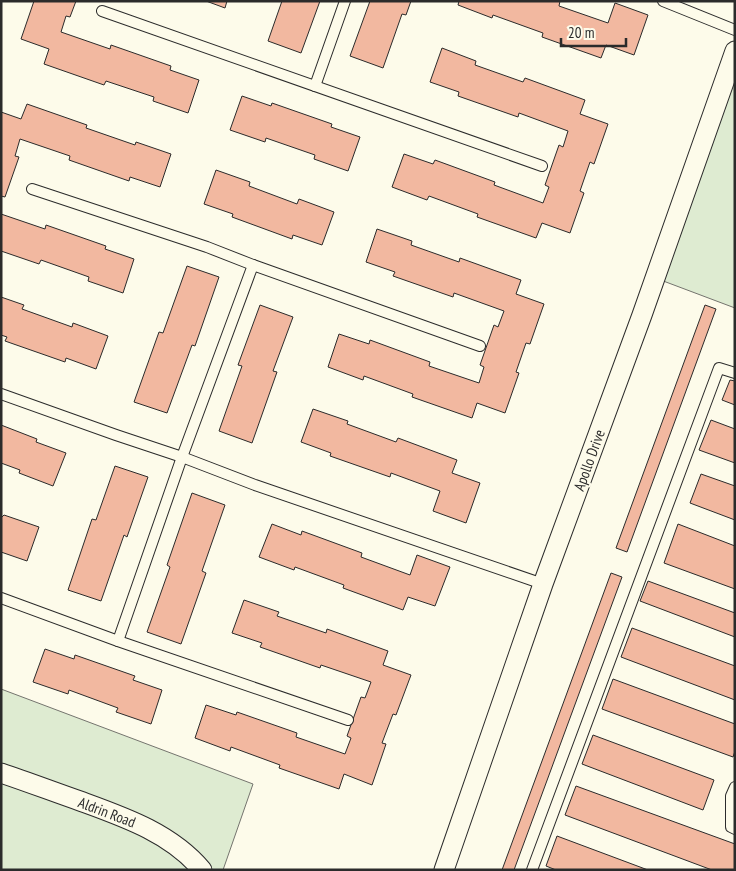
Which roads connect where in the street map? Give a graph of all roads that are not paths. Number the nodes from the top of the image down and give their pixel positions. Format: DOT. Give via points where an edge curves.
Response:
graph roads {
  1 [pos="346,1"];
  2 [pos="664,1"];
  3 [pos="102,11"];
  4 [pos="735,30"];
  5 [pos="735,51"];
  6 [pos="315,86"];
  7 [pos="542,166"];
  8 [pos="32,189"];
  9 [pos="253,265"];
  10 [pos="480,346"];
  11 [pos="735,373"];
  12 [pos="1,394"];
  13 [pos="182,456"];
  14 [pos="543,584"];
  15 [pos="1,598"];
  16 [pos="118,641"];
  17 [pos="348,720"];
  18 [pos="1,773"];
  19 [pos="735,787"];
  20 [pos="735,829"];
  21 [pos="202,870"];
  22 [pos="444,870"];
  23 [pos="532,870"];
  1 -- 6 [label="lane"];
  2 -- 4 [label="lane"];
  3 -- 6 [label="lane"];
  5 -- 14 [label="street, Apollo Drive"];
  6 -- 7 [label="lane"];
  8 -- 9 [label="lane"];
  9 -- 10 [label="lane"];
  9 -- 13 [label="lane"];
  11 -- 23 [label="lane" via="718,368"];
  12 -- 13 [label="lane"];
  13 -- 14 [label="lane" via="255,485"];
  13 -- 16 [label="lane"];
  14 -- 22 [label="street, Apollo Drive"];
  15 -- 16 [label="lane"];
  16 -- 17 [label="lane"];
  18 -- 21 [label="street, Aldrin Road" via="148,828 185,853"];
  19 -- 20 [label="lane" via="731,796 732,827"];
}
